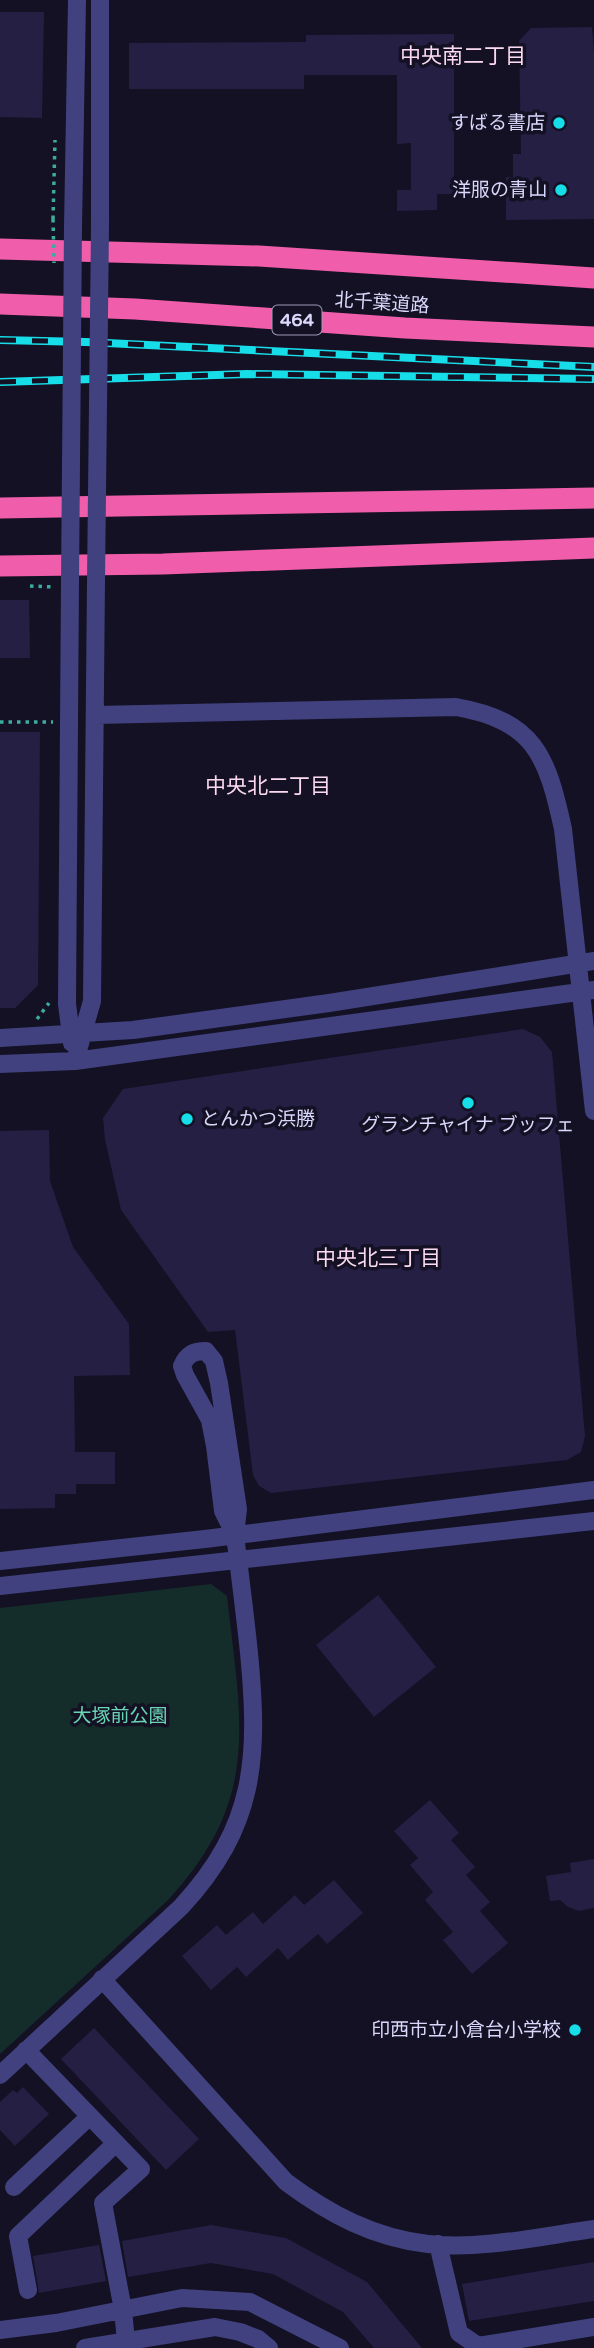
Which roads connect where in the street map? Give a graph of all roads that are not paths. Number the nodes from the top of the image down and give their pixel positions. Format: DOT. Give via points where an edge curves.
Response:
graph roads {
  1 [pos="78,0"];
  2 [pos="100,0"];
  3 [pos="0,249"];
  4 [pos="594,278"];
  5 [pos="0,304"];
  6 [pos="594,337"];
  7 [pos="594,498"];
  8 [pos="0,508"];
  9 [pos="594,548"];
  10 [pos="0,566"];
  11 [pos="96,715"];
  12 [pos="586,963"];
  13 [pos="587,991"];
  14 [pos="77,1033"];
  15 [pos="0,1038"];
  16 [pos="75,1061"];
  17 [pos="0,1064"];
  18 [pos="594,1111"];
  19 [pos="594,1490"];
  20 [pos="230,1510"];
  21 [pos="594,1521"];
  22 [pos="235,1535"];
  23 [pos="238,1560"];
  24 [pos="0,1561"];
  25 [pos="0,1586"];
  26 [pos="102,1979"];
  27 [pos="26,2050"];
  28 [pos="0,2075"];
  29 [pos="90,2116"];
  30 [pos="116,2143"];
  31 [pos="14,2187"];
  32 [pos="594,2229"];
  33 [pos="438,2244"];
  34 [pos="28,2290"];
  35 [pos="124,2310"];
  36 [pos="594,2327"];
  37 [pos="0,2330"];
  38 [pos="126,2341"];
  39 [pos="85,2348"];
  40 [pos="269,2348"];
  41 [pos="340,2348"];
  1 -- 14 [label="street, bridge" via="67,1004"];
  2 -- 11 [label="street, bridge"];
  3 -- 4 [label="highway, 北千葉道路" via="259,256"];
  5 -- 6 [label="highway, 北千葉道路 / 464"];
  7 -- 8 [label="highway"];
  9 -- 10 [label="highway"];
  11 -- 12 [label="street" via="456,707 485,712 509,723 527,737 554,787"];
  11 -- 14 [label="street" via="92,1001"];
  12 -- 13 [label="street"];
  12 -- 14 [label="street" via="303,1007"];
  13 -- 16 [label="street"];
  13 -- 18 [label="street"];
  14 -- 15 [label="street"];
  14 -- 16 [label="street"];
  16 -- 17 [label="street"];
  19 -- 22 [label="street"];
  20 -- 20 [label="street" via="210,1420 182,1366 185,1358 198,1351 214,1361 219,1383"];
  20 -- 22 [label="street"];
  21 -- 23 [label="street"];
  22 -- 23 [label="street"];
  22 -- 24 [label="street"];
  23 -- 25 [label="street"];
  23 -- 26 [label="street" via="254,1710 254,1743 244,1802 226,1844 198,1888"];
  26 -- 27 [label="street"];
  26 -- 33 [label="street" via="286,2182 355,2225 394,2238"];
  27 -- 28 [label="street"];
  27 -- 29 [label="street"];
  29 -- 30 [label="street"];
  29 -- 31 [label="street"];
  30 -- 34 [label="street" via="18,2236"];
  30 -- 35 [label="street" via="141,2169 103,2203"];
  32 -- 33 [label="street" via="481,2244"];
  33 -- 36 [label="street" via="459,2333 478,2346"];
  35 -- 37 [label="street"];
  35 -- 38 [label="street"];
  35 -- 41 [label="street" via="182,2298 250,2302"];
  38 -- 39 [label="street"];
  38 -- 40 [label="street" via="215,2327 258,2339"];
}
